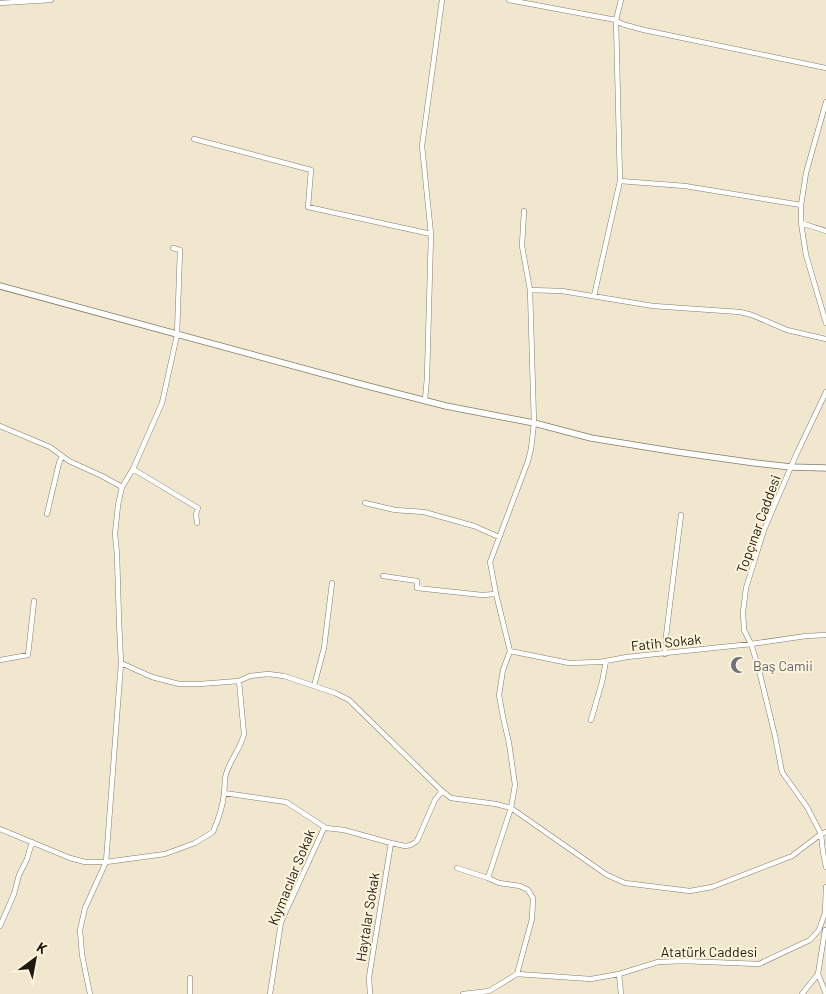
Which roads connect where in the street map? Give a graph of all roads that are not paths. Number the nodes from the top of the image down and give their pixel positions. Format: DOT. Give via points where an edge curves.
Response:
graph roads {
  1 [pos="51,0"];
  2 [pos="442,0"];
  3 [pos="509,0"];
  4 [pos="621,0"];
  5 [pos="0,3"];
  6 [pos="616,20"];
  7 [pos="826,68"];
  8 [pos="826,102"];
  9 [pos="194,139"];
  10 [pos="620,180"];
  11 [pos="801,205"];
  12 [pos="524,211"];
  13 [pos="801,223"];
  14 [pos="826,231"];
  15 [pos="430,234"];
  16 [pos="173,248"];
  17 [pos="0,286"];
  18 [pos="530,290"];
  19 [pos="594,296"];
  20 [pos="826,323"];
  21 [pos="177,335"];
  22 [pos="826,339"];
  23 [pos="826,392"];
  24 [pos="425,400"];
  25 [pos="534,423"];
  26 [pos="0,426"];
  27 [pos="62,456"];
  28 [pos="791,467"];
  29 [pos="826,468"];
  30 [pos="133,469"];
  31 [pos="122,487"];
  32 [pos="365,504"];
  33 [pos="47,514"];
  34 [pos="681,515"];
  35 [pos="197,522"];
  36 [pos="498,537"];
  37 [pos="382,576"];
  38 [pos="332,583"];
  39 [pos="496,594"];
  40 [pos="34,601"];
  41 [pos="826,634"];
  42 [pos="751,644"];
  43 [pos="510,651"];
  44 [pos="665,654"];
  45 [pos="0,660"];
  46 [pos="606,661"];
  47 [pos="122,663"];
  48 [pos="239,681"];
  49 [pos="314,686"];
  50 [pos="591,720"];
  51 [pos="442,791"];
  52 [pos="224,793"];
  53 [pos="511,808"];
  54 [pos="324,828"];
  55 [pos="0,829"];
  56 [pos="824,833"];
  57 [pos="32,842"];
  58 [pos="391,843"];
  59 [pos="106,862"];
  60 [pos="826,867"];
  61 [pos="456,868"];
  62 [pos="488,878"];
  63 [pos="826,887"];
  64 [pos="0,926"];
  65 [pos="820,928"];
  66 [pos="826,930"];
  67 [pos="517,974"];
  68 [pos="620,974"];
  69 [pos="818,974"];
  70 [pos="190,978"];
  71 [pos="90,994"];
  72 [pos="190,994"];
  73 [pos="270,994"];
  74 [pos="370,994"];
  75 [pos="463,994"];
  76 [pos="621,994"];
  77 [pos="802,994"];
  78 [pos="826,994"];
  1 -- 5 [label="street"];
  2 -- 15 [label="street" via="422,146"];
  3 -- 6 [label="street"];
  4 -- 6 [label="street"];
  6 -- 7 [label="street" via="644,30"];
  6 -- 10 [label="street"];
  8 -- 11 [label="street" via="806,173"];
  9 -- 15 [label="street" via="311,170 308,207"];
  10 -- 11 [label="street" via="685,186"];
  10 -- 19 [label="street"];
  11 -- 13 [label="street"];
  12 -- 18 [label="street" via="522,246"];
  13 -- 14 [label="street"];
  13 -- 20 [label="street" via="806,255"];
  15 -- 24 [label="street"];
  16 -- 21 [label="street" via="180,250"];
  17 -- 21 [label="street"];
  18 -- 19 [label="street"];
  18 -- 25 [label="street"];
  19 -- 22 [label="street" via="653,306 752,314 787,330"];
  21 -- 24 [label="street"];
  21 -- 30 [label="street" via="162,403"];
  23 -- 28 [label="street, Topçınar Caddesi"];
  24 -- 25 [label="street"];
  25 -- 28 [label="street" via="591,438"];
  25 -- 36 [label="street" via="528,461"];
  26 -- 27 [label="street" via="50,447"];
  27 -- 31 [label="street"];
  27 -- 33 [label="street"];
  28 -- 29 [label="street"];
  28 -- 42 [label="street, Topçınar Caddesi" via="764,530 746,588 744,630"];
  30 -- 31 [label="street"];
  30 -- 35 [label="street" via="198,508"];
  31 -- 47 [label="street" via="115,534"];
  32 -- 36 [label="street" via="424,512 474,526"];
  34 -- 44 [label="street"];
  36 -- 39 [label="street" via="490,562"];
  37 -- 39 [label="street" via="417,581 417,588 461,594"];
  38 -- 49 [label="street" via="324,648"];
  39 -- 43 [label="street"];
  40 -- 45 [label="street" via="28,656"];
  41 -- 42 [label="street, Fatih Sokak"];
  42 -- 44 [label="street, Fatih Sokak"];
  42 -- 56 [label="street, Topçınar Caddesi" via="782,772"];
  43 -- 46 [label="street, Fatih Sokak" via="568,663"];
  43 -- 53 [label="street" via="500,695 515,786"];
  44 -- 46 [label="street, Fatih Sokak"];
  46 -- 50 [label="street"];
  47 -- 48 [label="street" via="152,677 179,684"];
  47 -- 59 [label="street"];
  48 -- 49 [label="street" via="268,674"];
  48 -- 52 [label="street" via="244,734 226,772"];
  49 -- 51 [label="street" via="349,700"];
  51 -- 53 [label="street" via="451,798"];
  51 -- 58 [label="street" via="417,841 405,846"];
  52 -- 54 [label="street" via="286,802"];
  52 -- 59 [label="street" via="213,832 195,843 165,854"];
  53 -- 56 [label="street" via="607,875 625,883 690,891 712,888 792,856"];
  53 -- 62 [label="street"];
  54 -- 58 [label="street"];
  54 -- 73 [label="street, Kıymacılar Sokak" via="281,922"];
  55 -- 57 [label="street"];
  56 -- 60 [label="street"];
  57 -- 59 [label="street" via="70,858"];
  57 -- 64 [label="street"];
  58 -- 74 [label="street, Haytalar Sokak" via="369,977"];
  59 -- 71 [label="street" via="85,908 80,930"];
  61 -- 62 [label="street"];
  62 -- 67 [label="street" via="520,886 528,890 532,898 532,919"];
  63 -- 65 [label="street" via="825,913"];
  65 -- 66 [label="street"];
  65 -- 68 [label="street, Atatürk Caddesi" via="810,940 759,964 658,962"];
  66 -- 69 [label="street"];
  67 -- 68 [label="street, Atatürk Caddesi" via="591,979"];
  67 -- 75 [label="street" via="489,991"];
  68 -- 76 [label="street"];
  69 -- 77 [label="street"];
  69 -- 78 [label="street"];
  70 -- 72 [label="street"];
}
